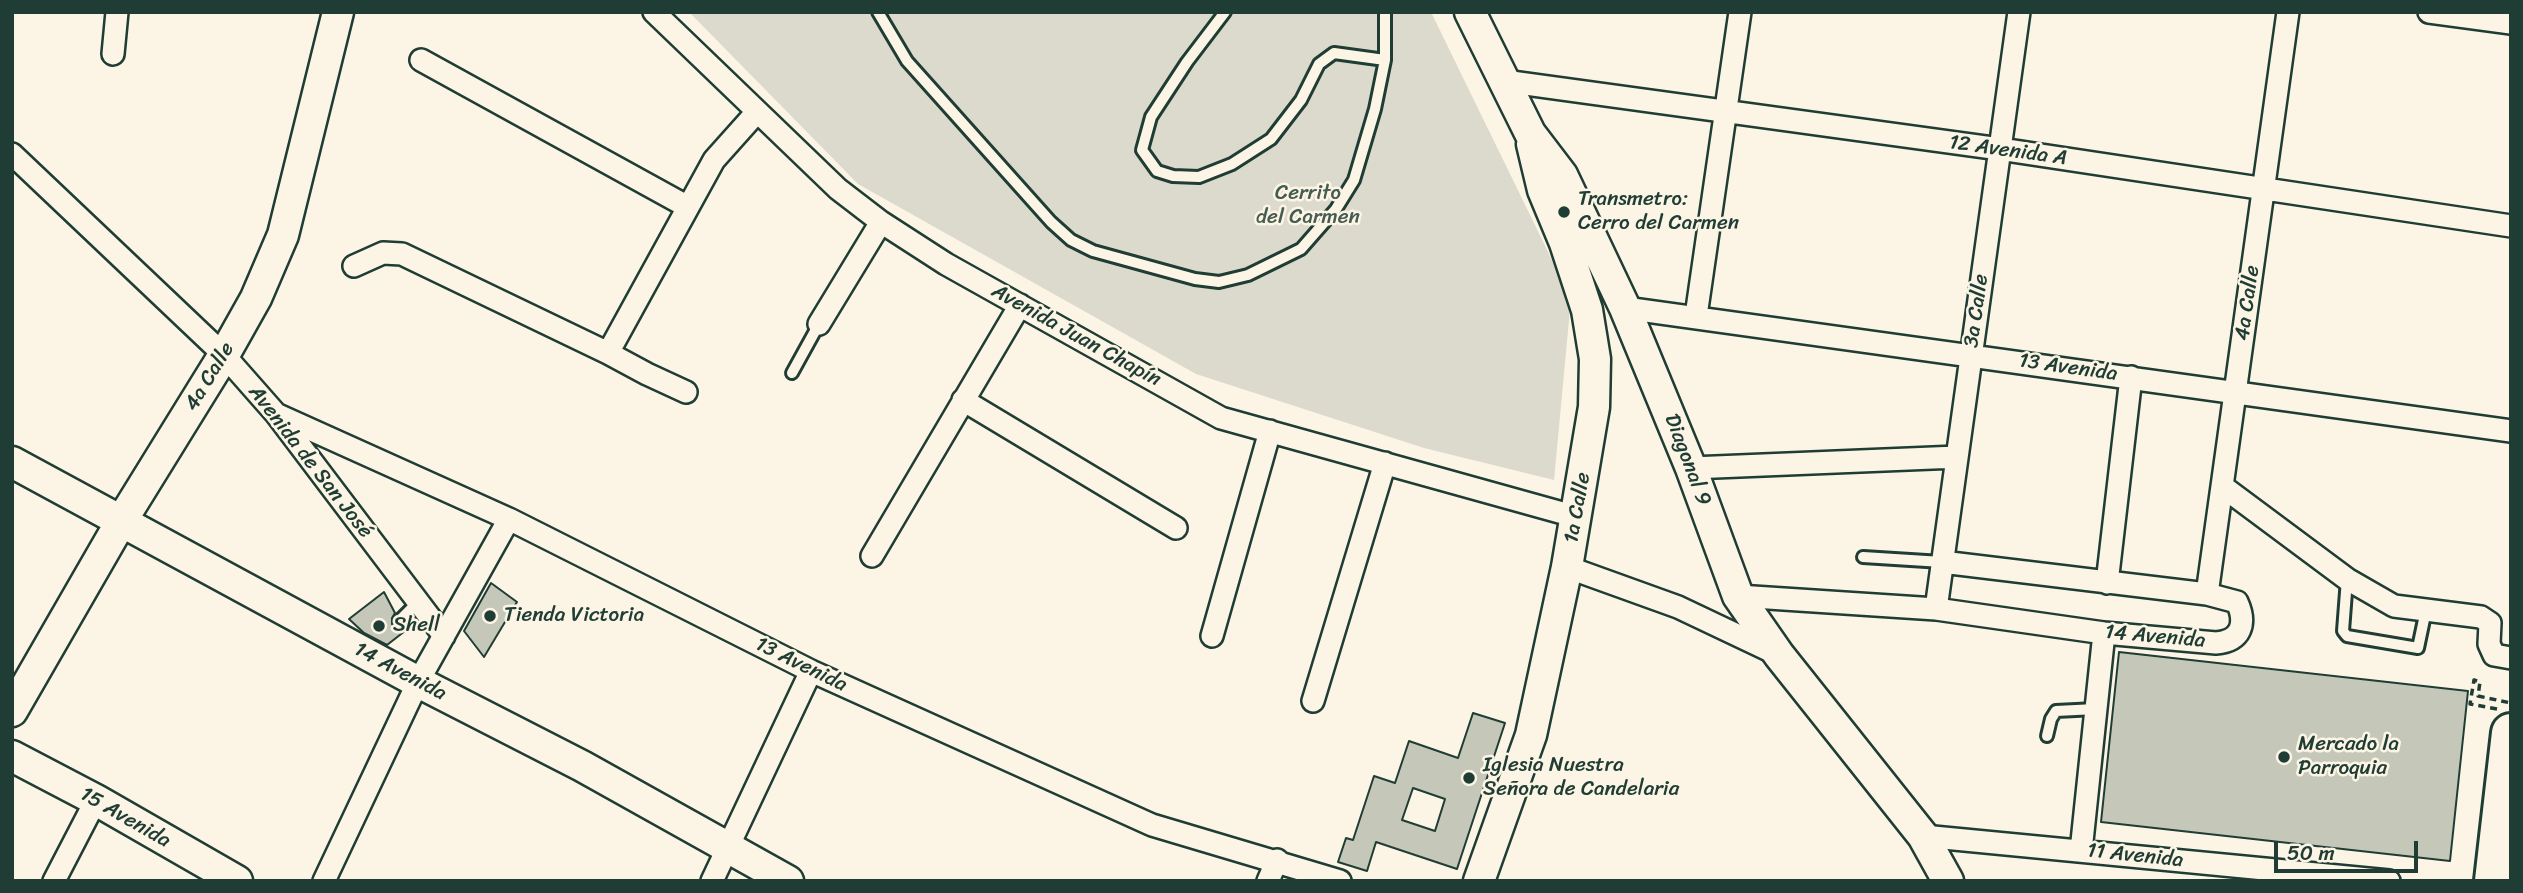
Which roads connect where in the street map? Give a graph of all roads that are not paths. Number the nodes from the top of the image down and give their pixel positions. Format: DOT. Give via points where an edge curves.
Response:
graph roads {
  1 [pos="117,12"];
  2 [pos="338,12"];
  3 [pos="654,12"];
  4 [pos="878,12"];
  5 [pos="1226,12"];
  6 [pos="1385,12"];
  7 [pos="1470,12"];
  8 [pos="1740,12"];
  9 [pos="2018,12"];
  10 [pos="2288,12"];
  11 [pos="2429,12"];
  12 [pos="2511,23"];
  13 [pos="113,54"];
  14 [pos="421,60"];
  15 [pos="1385,60"];
  16 [pos="1504,81"];
  17 [pos="1726,111"];
  18 [pos="756,113"];
  19 [pos="1530,133"];
  20 [pos="2000,149"];
  21 [pos="12,154"];
  22 [pos="2263,189"];
  23 [pos="688,207"];
  24 [pos="881,222"];
  25 [pos="2511,226"];
  26 [pos="354,267"];
  27 [pos="1020,305"];
  28 [pos="1625,308"];
  29 [pos="1696,316"];
  30 [pos="819,324"];
  31 [pos="608,353"];
  32 [pos="224,355"];
  33 [pos="1971,355"];
  34 [pos="792,373"];
  35 [pos="2131,377"];
  36 [pos="686,391"];
  37 [pos="2235,392"];
  38 [pos="963,400"];
  39 [pos="276,414"];
  40 [pos="1270,431"];
  41 [pos="2511,431"];
  42 [pos="1957,457"];
  43 [pos="12,463"];
  44 [pos="1385,463"];
  45 [pos="1691,468"];
  46 [pos="2222,486"];
  47 [pos="1577,517"];
  48 [pos="509,519"];
  49 [pos="122,520"];
  50 [pos="1176,528"];
  51 [pos="872,556"];
  52 [pos="1863,557"];
  53 [pos="1942,562"];
  54 [pos="1567,567"];
  55 [pos="2347,579"];
  56 [pos="2107,583"];
  57 [pos="2207,594"];
  58 [pos="1738,596"];
  59 [pos="418,602"];
  60 [pos="1936,610"];
  61 [pos="2426,610"];
  62 [pos="399,621"];
  63 [pos="2104,633"];
  64 [pos="444,636"];
  65 [pos="1212,636"];
  66 [pos="1779,655"];
  67 [pos="2511,658"];
  68 [pos="811,671"];
  69 [pos="418,682"];
  70 [pos="1313,701"];
  71 [pos="2096,709"];
  72 [pos="12,711"];
  73 [pos="2504,721"];
  74 [pos="2047,736"];
  75 [pos="12,756"];
  76 [pos="2509,772"];
  77 [pos="96,800"];
  78 [pos="1923,836"];
  79 [pos="729,848"];
  80 [pos="2081,851"];
  81 [pos="1276,860"];
  82 [pos="200,872"];
  83 [pos="2500,877"];
  84 [pos="54,881"];
  85 [pos="237,881"];
  86 [pos="324,881"];
  87 [pos="712,881"];
  88 [pos="788,881"];
  89 [pos="1268,881"];
  90 [pos="1340,881"];
  91 [pos="1479,881"];
  92 [pos="1948,881"];
  93 [pos="2389,881"];
  1 -- 13 [label="street"];
  2 -- 32 [label="street, 4a Calle" via="283,234 257,298"];
  3 -- 18 [label="street, Avenida Juan Chapín"];
  4 -- 15 [label="lane" via="907,61 1071,240 1132,263 1219,282 1248,275 1301,249 1336,209 1354,180"];
  5 -- 15 [label="lane" via="1151,117 1142,150 1157,171 1199,177 1232,164 1271,139 1301,100 1319,64 1334,53"];
  6 -- 15 [label="lane"];
  7 -- 16 [label="street, Diagonal 9"];
  8 -- 17 [label="street"];
  9 -- 20 [label="street, 3a Calle"];
  10 -- 22 [label="street, 4a Calle"];
  11 -- 12 [label="street"];
  14 -- 23 [label="street"];
  16 -- 17 [label="street, 12 Avenida A"];
  16 -- 19 [label="street, Diagonal 9"];
  17 -- 20 [label="street, 12 Avenida A"];
  17 -- 29 [label="street"];
  18 -- 23 [label="street" via="714,160"];
  18 -- 24 [label="street, Avenida Juan Chapín"];
  19 -- 28 [label="street, Diagonal 9" via="1562,175"];
  19 -- 47 [label="street, 1a Calle" via="1543,190 1587,310 1595,359 1594,407"];
  20 -- 22 [label="street, 12 Avenida A"];
  20 -- 33 [label="street, 3a Calle"];
  21 -- 32 [label="street, Avenida de San José"];
  22 -- 25 [label="street, 12 Avenida A"];
  22 -- 37 [label="street, 4a Calle"];
  23 -- 31 [label="street"];
  24 -- 27 [label="street, Avenida Juan Chapín"];
  24 -- 30 [label="street"];
  26 -- 31 [label="street" via="383,253 402,254"];
  27 -- 38 [label="street"];
  27 -- 40 [label="street, Avenida Juan Chapín" via="1221,418"];
  28 -- 29 [label="street, 13 Avenida"];
  28 -- 45 [label="street, Diagonal 9"];
  29 -- 33 [label="street, 13 Avenida"];
  30 -- 34 [label="lane"];
  31 -- 36 [label="street"];
  32 -- 39 [label="street, Avenida de San José"];
  32 -- 49 [label="street, 4a Calle"];
  33 -- 35 [label="street, 13 Avenida"];
  33 -- 42 [label="street, 3a Calle"];
  35 -- 37 [label="street, 13 Avenida"];
  35 -- 56 [label="street"];
  37 -- 41 [label="street, 13 Avenida"];
  37 -- 46 [label="street, 4a Calle"];
  38 -- 50 [label="street"];
  38 -- 51 [label="street"];
  39 -- 48 [label="street, 13 Avenida"];
  39 -- 59 [label="street, Avenida de San José"];
  40 -- 44 [label="street, Avenida Juan Chapín"];
  40 -- 65 [label="street"];
  42 -- 45 [label="street"];
  42 -- 53 [label="street, 3a Calle"];
  43 -- 49 [label="street, 14 Avenida"];
  44 -- 47 [label="street, Avenida Juan Chapín"];
  44 -- 70 [label="street"];
  45 -- 58 [label="street, Diagonal 9"];
  46 -- 55 [label="street"];
  46 -- 57 [label="street, 4a Calle"];
  47 -- 54 [label="street, 1a Calle"];
  48 -- 64 [label="street"];
  48 -- 68 [label="street, 13 Avenida"];
  49 -- 69 [label="street, 14 Avenida" via="371,649"];
  49 -- 72 [label="street, 4a Calle"];
  52 -- 53 [label="lane"];
  53 -- 56 [label="street, 14 Avenida"];
  53 -- 60 [label="street, 3a Calle"];
  54 -- 66 [label="street" via="1678,607"];
  54 -- 91 [label="street, 1a Calle" via="1531,735"];
  55 -- 61 [label="street" via="2394,606"];
  55 -- 61 [label="lane" via="2343,631 2347,636 2418,648"];
  56 -- 57 [label="street, 14 Avenida"];
  57 -- 63 [label="street, 14 Avenida" via="2237,602 2239,634 2230,642"];
  58 -- 60 [label="street, 14 Avenida"];
  58 -- 66 [label="street, Diagonal 9"];
  59 -- 62 [label="lane"];
  59 -- 64 [label="street, Avenida de San José"];
  60 -- 63 [label="street, 14 Avenida"];
  61 -- 67 [label="street" via="2481,617 2490,623 2489,644 2494,655"];
  63 -- 71 [label="street"];
  64 -- 69 [label="street"];
  66 -- 78 [label="street, Diagonal 9"];
  68 -- 79 [label="street"];
  68 -- 81 [label="street, 13 Avenida" via="1152,825"];
  69 -- 79 [label="street, 14 Avenida"];
  69 -- 86 [label="street"];
  71 -- 74 [label="lane" via="2056,711"];
  71 -- 80 [label="street"];
  73 -- 76 [label="highway"];
  75 -- 77 [label="street, 15 Avenida"];
  76 -- 83 [label="highway"];
  77 -- 82 [label="street, 15 Avenida"];
  77 -- 84 [label="street"];
  78 -- 80 [label="street, 11 Avenida"];
  78 -- 92 [label="street, Diagonal 9"];
  79 -- 87 [label="street"];
  79 -- 88 [label="street, 14 Avenida"];
  80 -- 93 [label="street, 11 Avenida"];
  81 -- 89 [label="street"];
  81 -- 90 [label="street, 13 Avenida"];
  82 -- 85 [label="street, 15 Avenida"];
}
